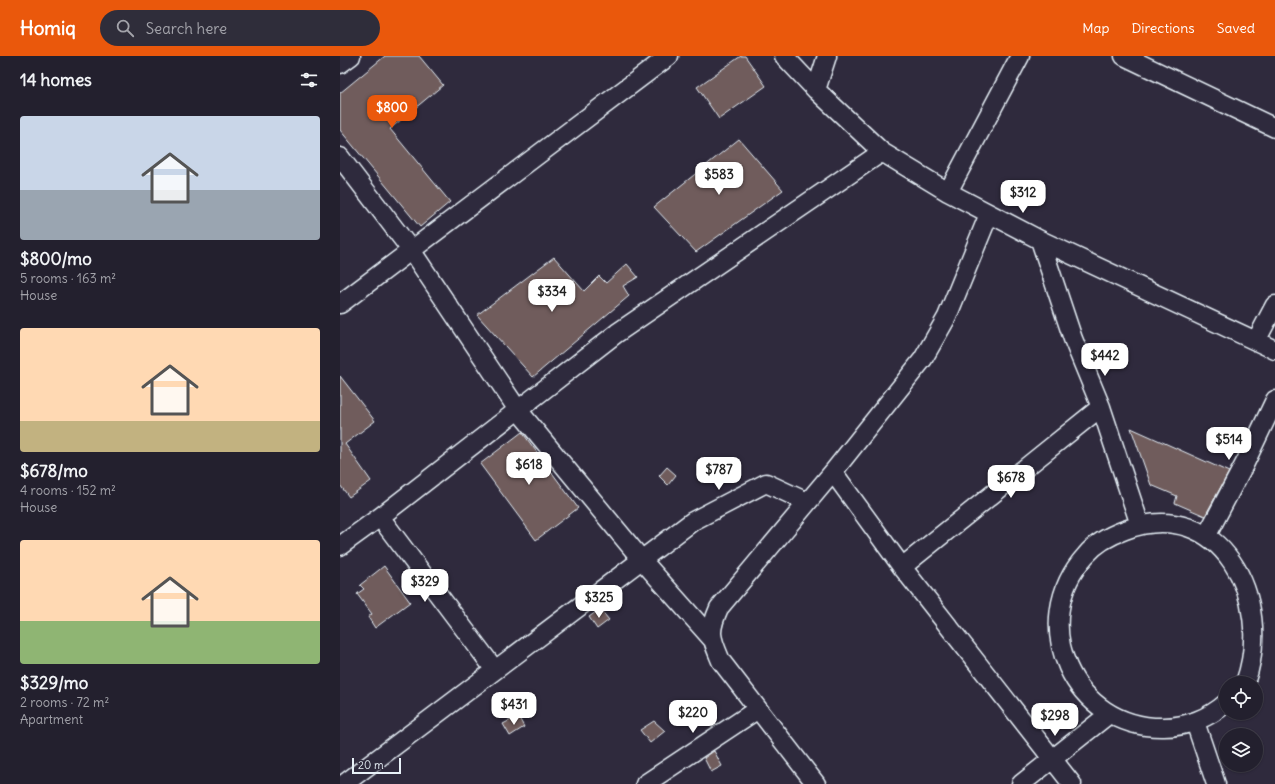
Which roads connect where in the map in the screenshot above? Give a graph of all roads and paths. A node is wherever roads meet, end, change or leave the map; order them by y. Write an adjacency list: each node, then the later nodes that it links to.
1 (351, 56): 7 (street)
2 (669, 56): 15 (street)
3 (784, 56): 8 (street)
4 (827, 56): 8 (street)
5 (1020, 56): 12 (street)
6 (1124, 56): 9 (street)
7 (340, 64)
8 (816, 90): 10 (street)
9 (1275, 128)
10 (882, 152): 12 (street); 22 (street)
11 (340, 157): 15 (street)
12 (948, 192): 13 (street)
13 (989, 214): 14 (street); 23 (street)
14 (1040, 240): 18 (street); 21 (street)
15 (411, 250): 16 (street); 22 (street)
16 (340, 304)
17 (1275, 305): 18 (street)
18 (1256, 341): 19 (street)
19 (1275, 350)
20 (1275, 400): 27 (street)
21 (1101, 407): 26 (street); 30 (street)
22 (518, 410): 25 (street); 29 (street)
23 (833, 472): 24 (street); 30 (street)
24 (807, 502): 29 (street); 31 (street)
25 (380, 517): 28 (street); 32 (street)
26 (1140, 524): 27 (street); 36 (street)
27 (1208, 533): 33 (street)
28 (340, 546)
29 (641, 559): 31 (street); 32 (street)
30 (902, 567): 38 (street)
31 (712, 640): 34 (street)
32 (495, 670): 39 (street)
33 (1249, 676)
34 (758, 709): 40 (street); 41 (street)
35 (1219, 709): 37 (street)
36 (1109, 714): 37 (street); 38 (street)
37 (1195, 722): 44 (street)
38 (1053, 758): 42 (street); 43 (street)
39 (344, 784)
40 (645, 784)
41 (816, 784)
42 (1021, 784)
43 (1072, 784)
44 (1216, 784)

